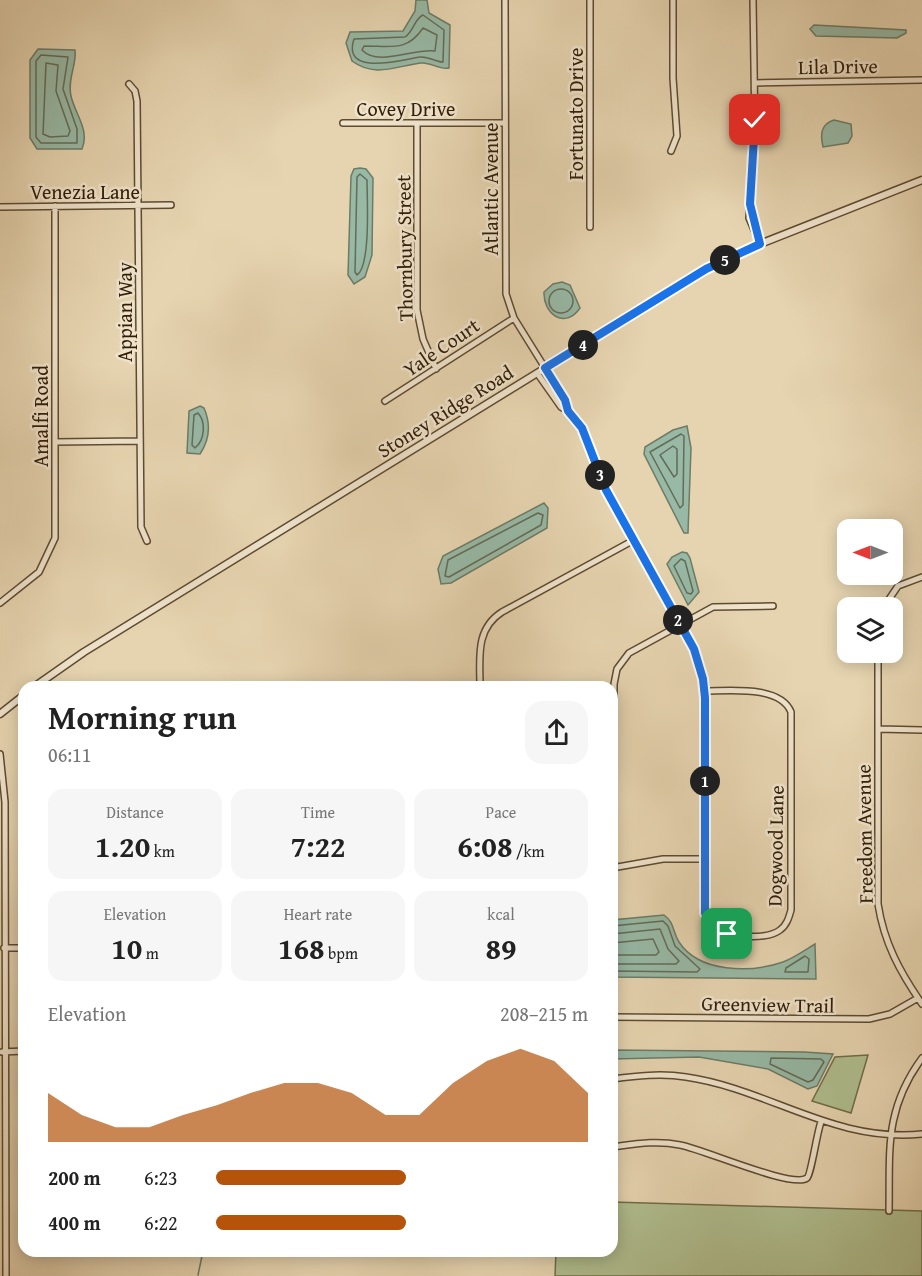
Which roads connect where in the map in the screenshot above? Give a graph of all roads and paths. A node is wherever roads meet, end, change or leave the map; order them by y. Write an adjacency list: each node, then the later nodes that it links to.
1 (505, 0): 10 (street, Atlantic Avenue)
2 (590, 0): 17 (street, Fortunato Drive)
3 (673, 0): 11 (street)
4 (753, 0): 6 (street)
5 (922, 80): 6 (street, Lila Drive)
6 (755, 83): 18 (street)
7 (129, 84): 15 (street, Appian Way)
8 (343, 123): 9 (street, Covey Drive)
9 (417, 123): 10 (street, Covey Drive); 21 (street, Thornbury Street)
10 (505, 123): 19 (street, Atlantic Avenue)
11 (671, 151)
12 (922, 180): 18 (street, Stoney Ridge Road)
13 (171, 205): 15 (street, Venezia Lane)
14 (55, 206): 15 (street, Venezia Lane); 16 (street, Venezia Lane); 26 (street, Amalfi Road)
15 (138, 206): 25 (street, Appian Way)
16 (0, 207)
17 (590, 227)
18 (760, 244): 20 (street, Stoney Ridge Road)
19 (514, 318): 20 (street, Atlantic Avenue); 21 (street, Yale Court)
20 (545, 368): 22 (street, Stoney Ridge Road); 24 (street, Atlantic Avenue)
21 (436, 369): 23 (street, Yale Court)
22 (537, 373): 24 (street); 35 (street, Stoney Ridge Road)
23 (385, 401)
24 (568, 411): 27 (street)
25 (140, 441): 26 (street); 28 (street, Appian Way)
26 (56, 442): 31 (street, Amalfi Road)
27 (634, 540): 33 (street); 36 (street)
28 (147, 541)
29 (922, 577): 30 (street)
30 (890, 597)
31 (0, 603)
32 (773, 606): 33 (street)
33 (681, 625): 37 (street); 38 (street)
34 (878, 663): 41 (street, Freedom Avenue)
35 (43, 681)
36 (480, 681)
37 (615, 681)
38 (705, 691): 44 (street); 44 (street, Dogwood Lane)
39 (18, 700): 40 (street)
40 (0, 714)
41 (878, 729): 42 (street); 49 (street, Freedom Avenue)
42 (922, 730)
43 (0, 754): 46 (street)
44 (704, 859): 45 (street)
45 (618, 867)
46 (2, 894): 47 (street)
47 (4, 948): 48 (street); 52 (street)
48 (18, 948)
49 (918, 998): 50 (street, Freedom Avenue); 51 (street, Greenview Trail)
50 (922, 1004)
51 (618, 1017)
52 (2, 1052): 53 (street); 61 (street)
53 (18, 1052)
54 (922, 1058): 58 (street)
55 (618, 1078): 56 (street)
56 (821, 1122): 58 (street); 59 (street)
57 (922, 1134): 58 (street)
58 (890, 1135): 60 (street)
59 (618, 1146)
60 (889, 1211)
61 (6, 1276)

